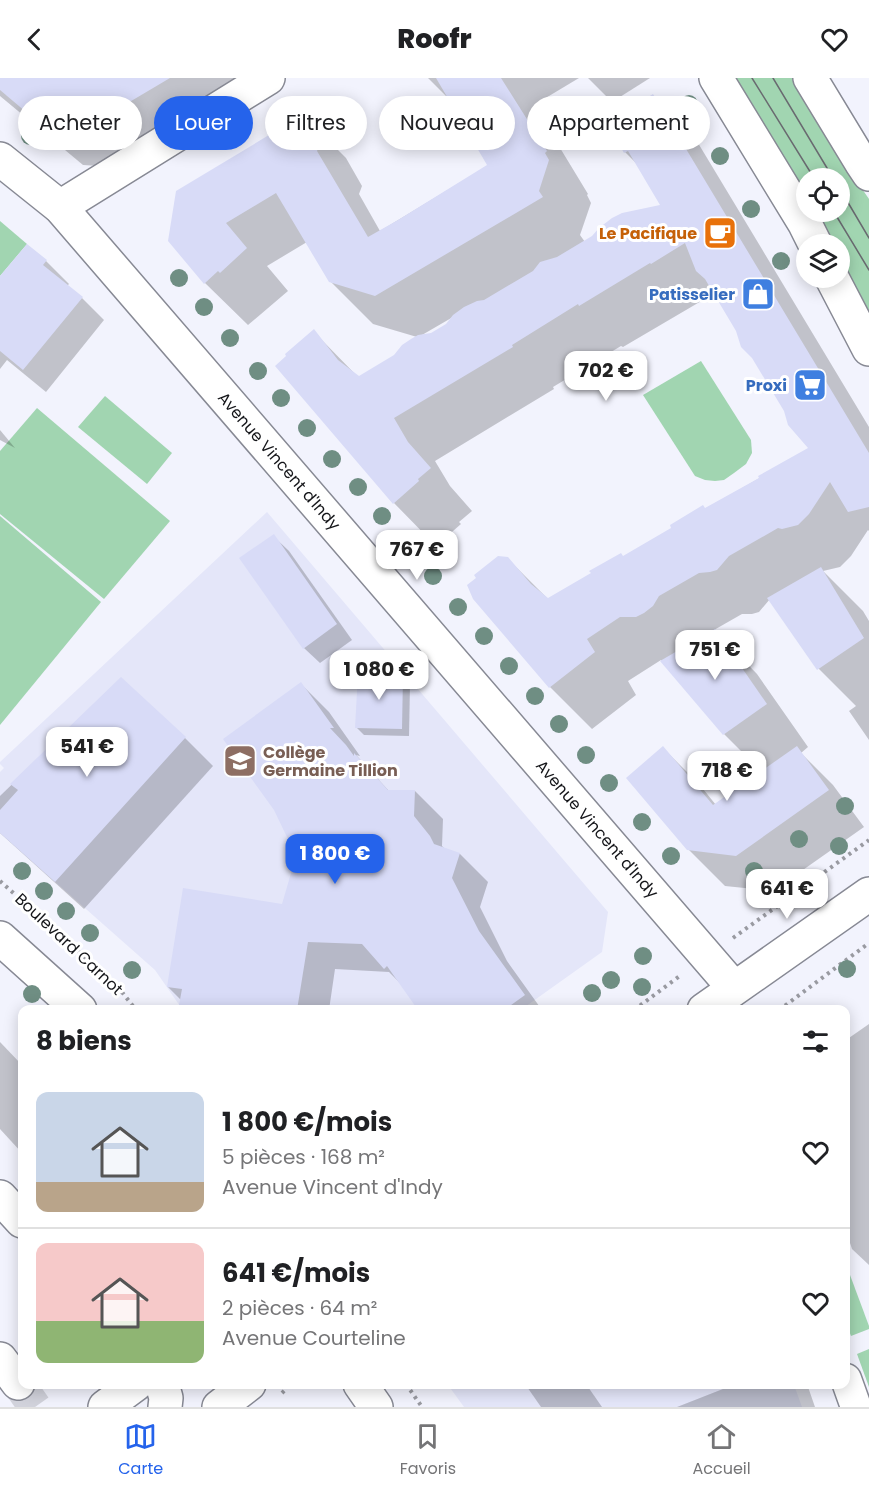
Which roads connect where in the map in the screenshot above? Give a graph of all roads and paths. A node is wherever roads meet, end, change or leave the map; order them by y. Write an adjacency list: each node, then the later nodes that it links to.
1 (268, 78): 6 (main road)
2 (716, 78): 7 (main road)
3 (810, 78): 5 (main road)
4 (0, 159): 6 (main road, Avenue Vincent d'Indy)
5 (869, 174)
6 (60, 207): 15 (main road, Avenue Vincent d'Indy)
7 (810, 234)
8 (837, 288): 9 (main road)
9 (869, 349)
10 (869, 840): 15 (path)
11 (0, 881): 18 (path, Boulevard Carnot)
12 (869, 894): 16 (main road)
13 (0, 938): 17 (main road)
14 (869, 943): 21 (path)
15 (707, 956): 16 (main road, Avenue Vincent d'Indy); 19 (path)
16 (734, 999): 20 (main road)
17 (74, 1005)
18 (132, 1005)
19 (641, 1005)
20 (718, 1005)
21 (785, 1005)
22 (0, 1197): 23 (main road)
23 (18, 1217)
24 (129, 1389): 32 (main road)
25 (163, 1389): 33 (main road)
26 (242, 1389): 34 (main road)
27 (286, 1389): 31 (path)
28 (363, 1389): 35 (main road)
29 (409, 1389): 36 (path)
30 (850, 1389): 37 (street)
31 (283, 1392)
32 (105, 1407)
33 (165, 1407)
34 (219, 1407)
35 (376, 1407)
36 (422, 1407)
37 (856, 1407)

